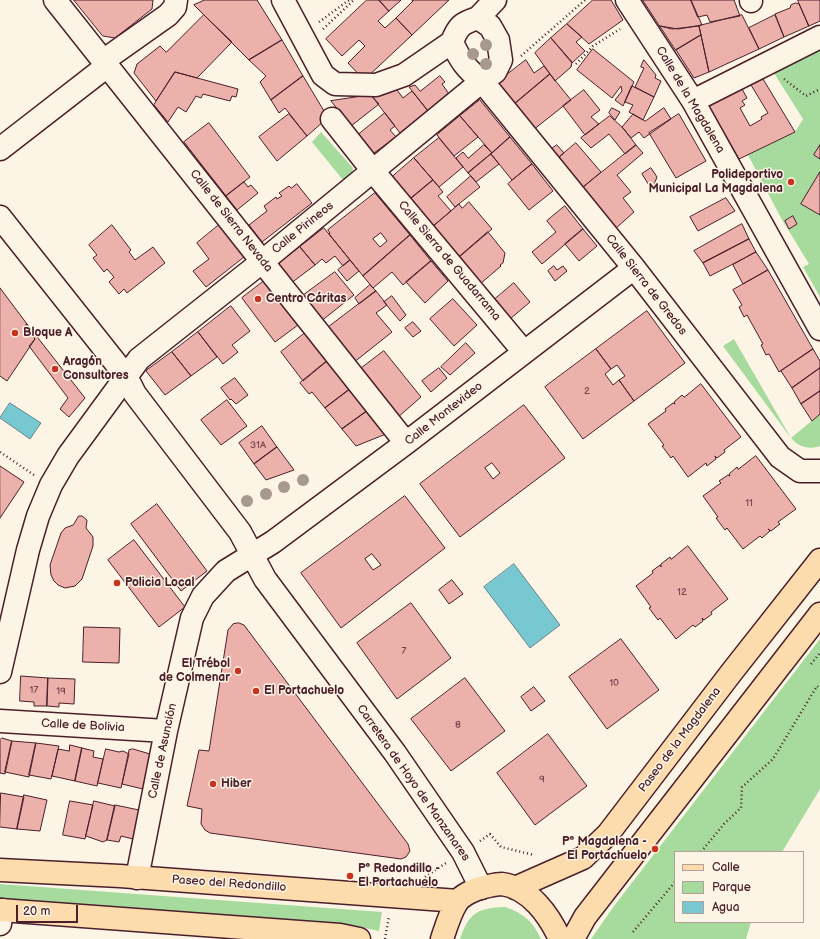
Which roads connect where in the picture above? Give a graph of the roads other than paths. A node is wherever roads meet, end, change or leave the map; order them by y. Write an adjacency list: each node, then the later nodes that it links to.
1 (55, 0): 9 (street, Calle de Sierra Nevada)
2 (176, 0): 9 (street)
3 (282, 0): 8 (street)
4 (495, 0): 6 (street)
5 (627, 0): 11 (street, Calle de la Magdalena)
6 (478, 18): 8 (street); 10 (street)
7 (820, 37): 11 (street)
8 (452, 42): 10 (street)
9 (105, 63): 13 (street); 16 (street, Calle de Sierra Nevada)
10 (482, 81): 14 (street, Calle Pirineos); 17 (street, Calle Sierra de Gredos)
11 (693, 101): 18 (street, Calle de la Magdalena)
12 (332, 119): 14 (street, Calle Sierra de Guadarrama)
13 (0, 149)
14 (373, 171): 16 (street, Calle Pirineos); 19 (street, Calle Sierra de Guadarrama)
15 (0, 218): 20 (street, Carretera de Hoyo de Manzanares)
16 (263, 261): 20 (street, Calle Pirineos); 21 (street, Calle de Sierra Nevada)
17 (634, 268): 19 (street, Calle Montevideo); 22 (street, Calle Sierra de Gredos)
18 (820, 329)
19 (524, 352): 21 (street, Calle Montevideo)
20 (126, 376): 23 (street, Carretera de Hoyo de Manzanares); 26 (street, Calle Pirineos)
21 (406, 443): 23 (street, Calle Montevideo)
22 (820, 472)
23 (252, 555): 28 (street, Calle de Asunción); 31 (street, Carretera de Hoyo de Manzanares)
24 (820, 560): 32 (main road, Paseo de la Magdalena)
25 (820, 614): 38 (main road)
26 (0, 672)
27 (0, 721): 28 (street, Calle de Bolivia)
28 (166, 731): 30 (street, Calle de Asunción)
29 (0, 870): 30 (main road, Paseo del Redondillo)
30 (137, 878): 33 (main road, Paseo del Redondillo)
31 (480, 888): 32 (main road); 33 (main road)
32 (515, 888): 37 (main road)
33 (458, 901): 36 (main road)
34 (1, 915): 35 (main road)
35 (359, 939)
36 (442, 939)
37 (560, 939)
38 (573, 939)

